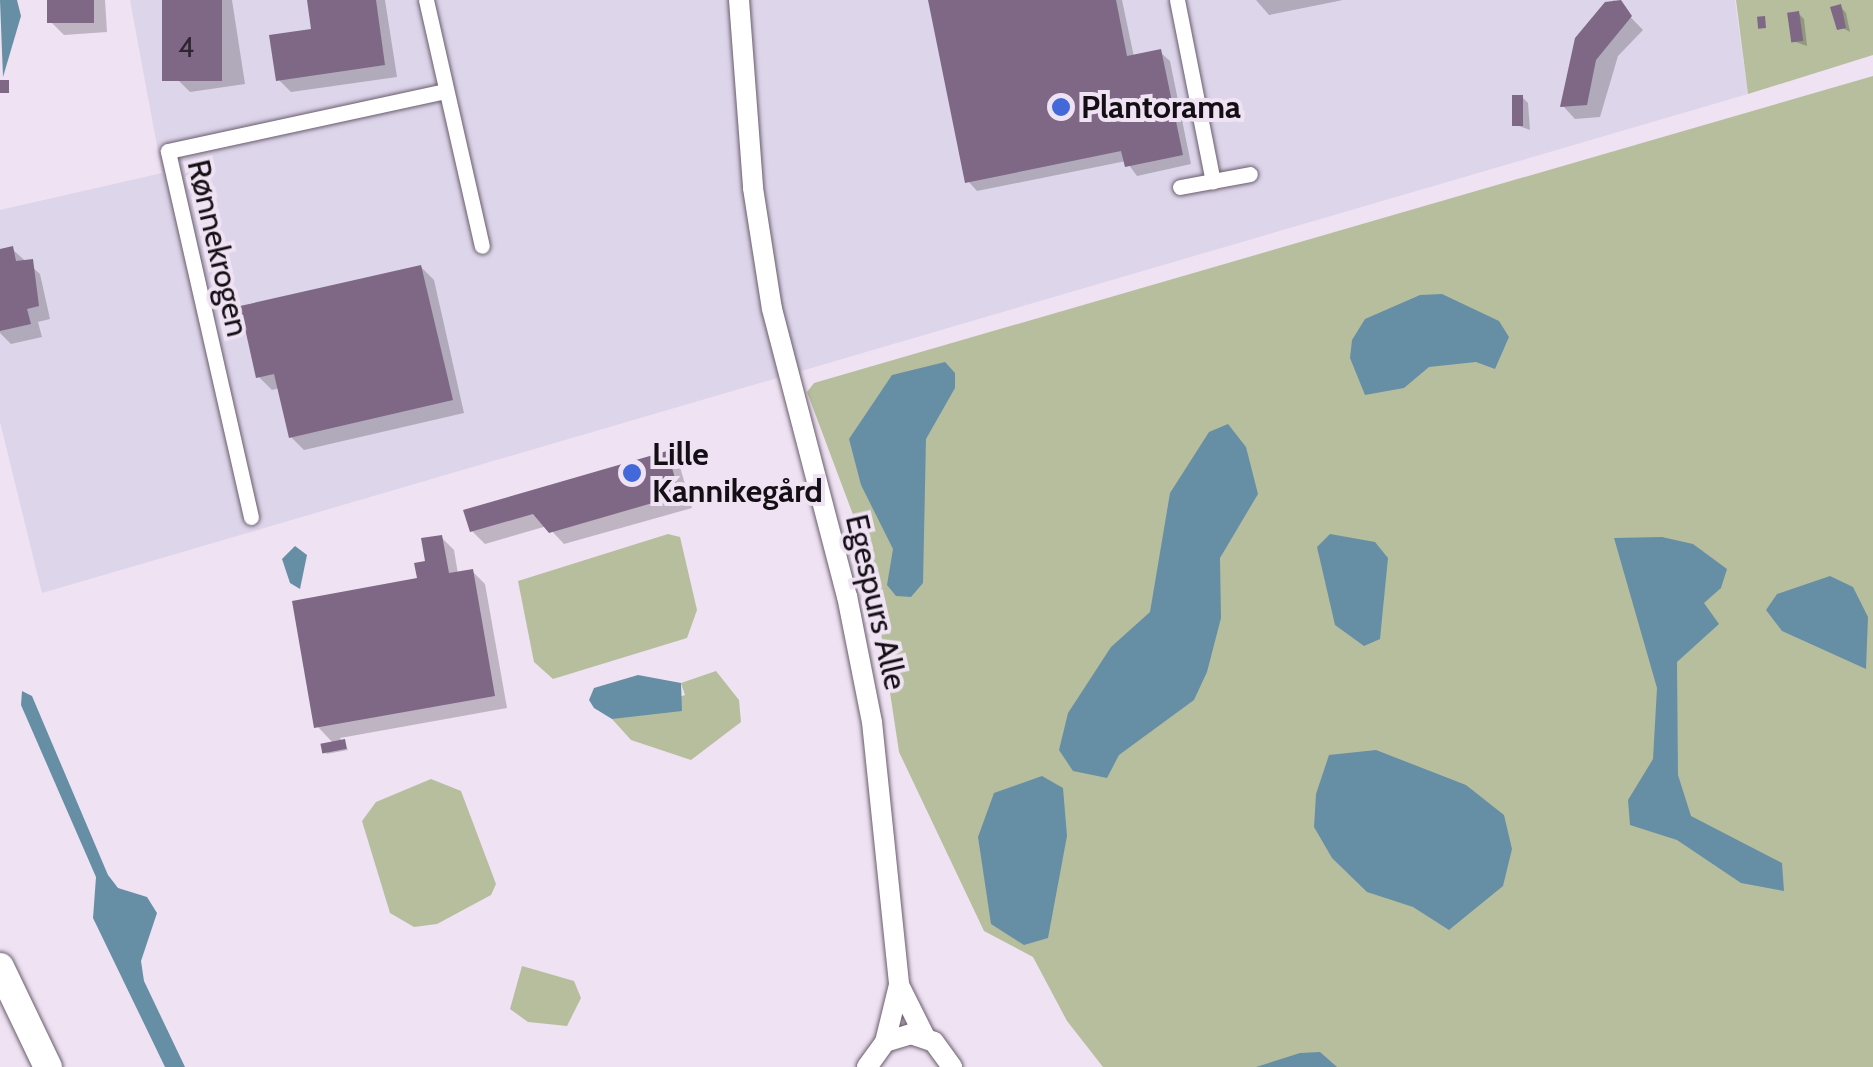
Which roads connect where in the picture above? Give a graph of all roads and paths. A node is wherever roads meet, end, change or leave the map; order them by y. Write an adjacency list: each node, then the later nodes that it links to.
1 (426, 0): 4 (street)
2 (738, 0): 11 (street, Egespurs Alle)
3 (1177, 0): 6 (street)
4 (446, 92): 8 (street); 9 (street, Rønnekrogen)
5 (1250, 174): 6 (street)
6 (1213, 181): 7 (street)
7 (1180, 187)
8 (482, 246)
9 (251, 517)
10 (0, 968): 14 (highway)
11 (900, 985): 12 (street, Egespurs Alle); 13 (street, Egespurs Alle)
12 (925, 1037): 13 (street); 16 (street, Egespurs Alle)
13 (886, 1042): 15 (street)
14 (48, 1067)
15 (867, 1067)
16 (952, 1067)

